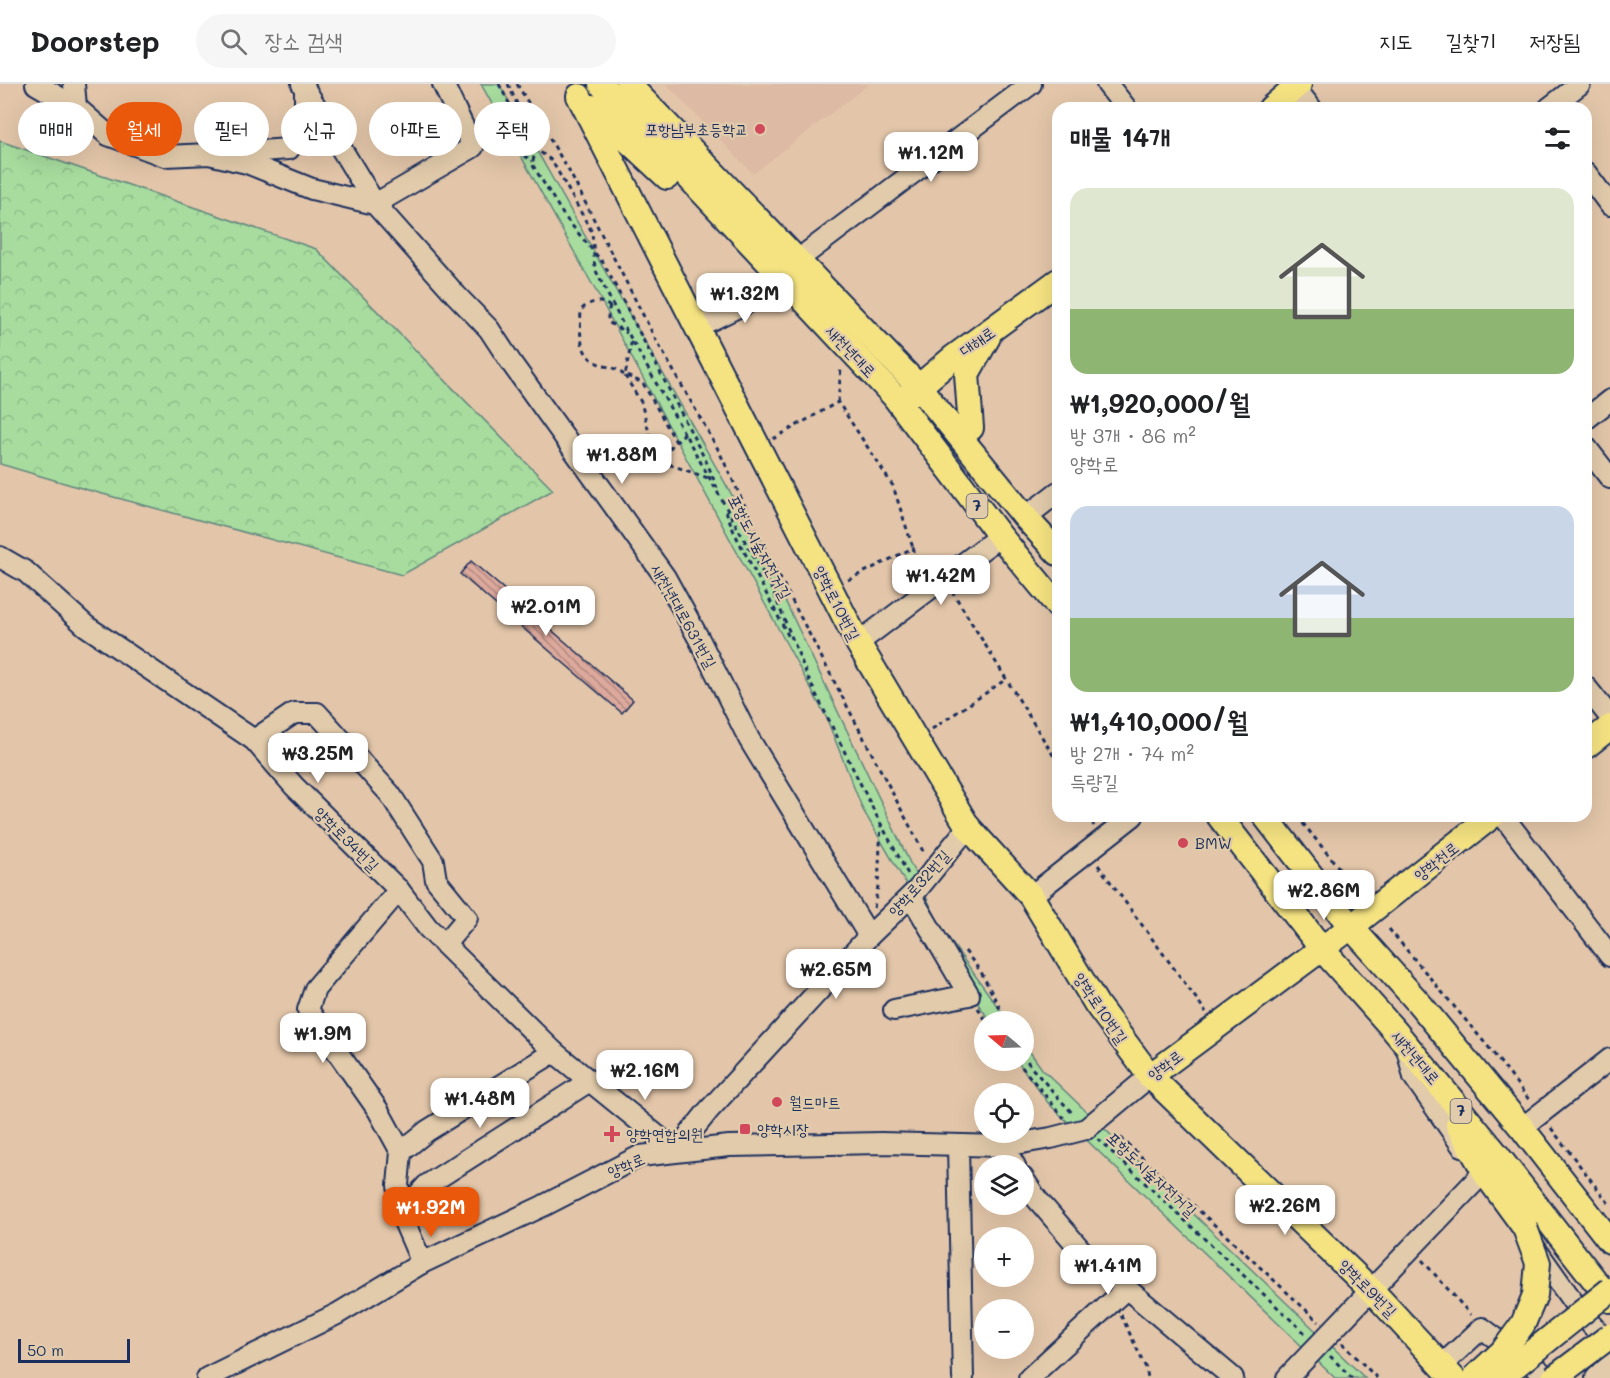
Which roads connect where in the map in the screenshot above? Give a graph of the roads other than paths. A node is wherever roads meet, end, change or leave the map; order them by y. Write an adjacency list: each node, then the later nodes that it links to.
1 (36, 84): 13 (street)
2 (74, 84): 14 (street)
3 (443, 84): 23 (street)
4 (601, 84): 20 (main road, 새천년대로)
5 (628, 84): 20 (main road, 새천년대로)
6 (645, 84): 25 (main road)
7 (1031, 84): 25 (street)
8 (1107, 84): 15 (street)
9 (1580, 84): 18 (street)
10 (1295, 85): 16 (main road); 17 (street)
11 (303, 86): 21 (street); 23 (street, 새천년대로631번길)
12 (574, 90): 27 (main road); 28 (main road, 양학로10번길)
13 (67, 102)
14 (76, 102)
15 (1121, 102)
16 (1277, 102)
17 (1307, 102)
18 (1557, 102)
19 (94, 123): 21 (street)
20 (677, 151): 30 (main road, 새천년대로); 31 (main road, 새천년대로 / 7)
21 (234, 160): 23 (street)
22 (1592, 181): 24 (street)
23 (375, 204): 60 (street, 새천년대로631번길)
24 (1610, 205)
25 (808, 252): 30 (main road)
26 (1052, 286): 29 (main road, 대해로)
27 (777, 288): 28 (street); 31 (main road)
28 (697, 327): 44 (main road, 양학로10번길)
29 (992, 331): 30 (main road, 대해로); 34 (main road)
30 (923, 383): 31 (main road, 대해로); 34 (main road); 41 (main road, 새천년대로 / 7)
31 (896, 400): 40 (main road, 새천년대로 / 7)
32 (1610, 400): 33 (street)
33 (1592, 414)
34 (971, 428): 38 (main road)
35 (1592, 455): 36 (street)
36 (1610, 478)
37 (1052, 497): 38 (street)
38 (1036, 509): 39 (main road)
39 (1052, 530)
40 (1000, 536): 43 (main road, 새천년대로 / 7); 44 (street)
41 (1052, 545)
42 (0, 557): 48 (street, 양학로34번길)
43 (1052, 599)
44 (858, 643): 55 (main road, 양학로10번길)
45 (1592, 694): 46 (street)
46 (1610, 717)
47 (1610, 727): 49 (main road)
48 (254, 740): 56 (street, 양학로34번길); 61 (street)
49 (1592, 741)
50 (1126, 822): 58 (street)
51 (1224, 822): 62 (main road, 새천년대로 / 7)
52 (1270, 822): 59 (main road, 7)
53 (1484, 822): 59 (main road, 양학천로)
54 (1508, 822): 63 (street)
55 (968, 827): 57 (street, 양학로32번길); 58 (main road, 양학로10번길)
56 (399, 890): 61 (street, 양학로34번길); 74 (street)
57 (914, 893): 60 (street, 양학로32번길); 64 (street)
58 (1030, 896): 68 (main road, 양학로10번길)
59 (1350, 927): 62 (main road, 양학로); 70 (main road, 7)
60 (869, 936): 73 (street, 양학로32번길)
61 (445, 944): 66 (street, 양학로34번길)
62 (1322, 949): 65 (main road, 새천년대로 / 7); 68 (main road, 양학로)
63 (1610, 956)
64 (894, 1010)
65 (1406, 1045): 76 (street); 81 (main road, 새천년대로 / 7); 94 (main road, bridge)
66 (554, 1052): 69 (street, 양학로34번길); 74 (street)
67 (1610, 1059): 70 (street)
68 (1149, 1076): 72 (street, 양학로); 82 (main road, 양학로9번길)
69 (588, 1082): 73 (street, 양학로34번길); 78 (street)
70 (1531, 1121): 79 (main road, 7)
71 (958, 1146): 72 (street, 양학로); 73 (street, 양학로); 90 (street)
72 (1003, 1146): 75 (street)
73 (676, 1151): 80 (street, 양학로)
74 (401, 1152): 78 (street)
75 (1008, 1155)
76 (1482, 1174): 82 (street); 86 (street)
77 (1034, 1196): 83 (street)
78 (402, 1212): 80 (street)
79 (1610, 1241)
80 (422, 1263): 89 (street, 양학로)
81 (1605, 1279): 84 (main road, 새천년대로 / 7); 95 (main road, bridge)
82 (1372, 1290): 88 (main road, 양학로9번길); 93 (street)
83 (1120, 1294): 91 (street); 92 (street)
84 (1610, 1299)
85 (1610, 1336): 97 (main road, bridge)
86 (1610, 1347)
87 (1610, 1365): 98 (street)
88 (1447, 1372): 96 (street)
89 (207, 1378)
90 (963, 1378)
91 (1029, 1378)
92 (1233, 1378)
93 (1287, 1378)
94 (1474, 1378)
95 (1500, 1378)
96 (1549, 1378)
97 (1554, 1378)
98 (1596, 1378)

